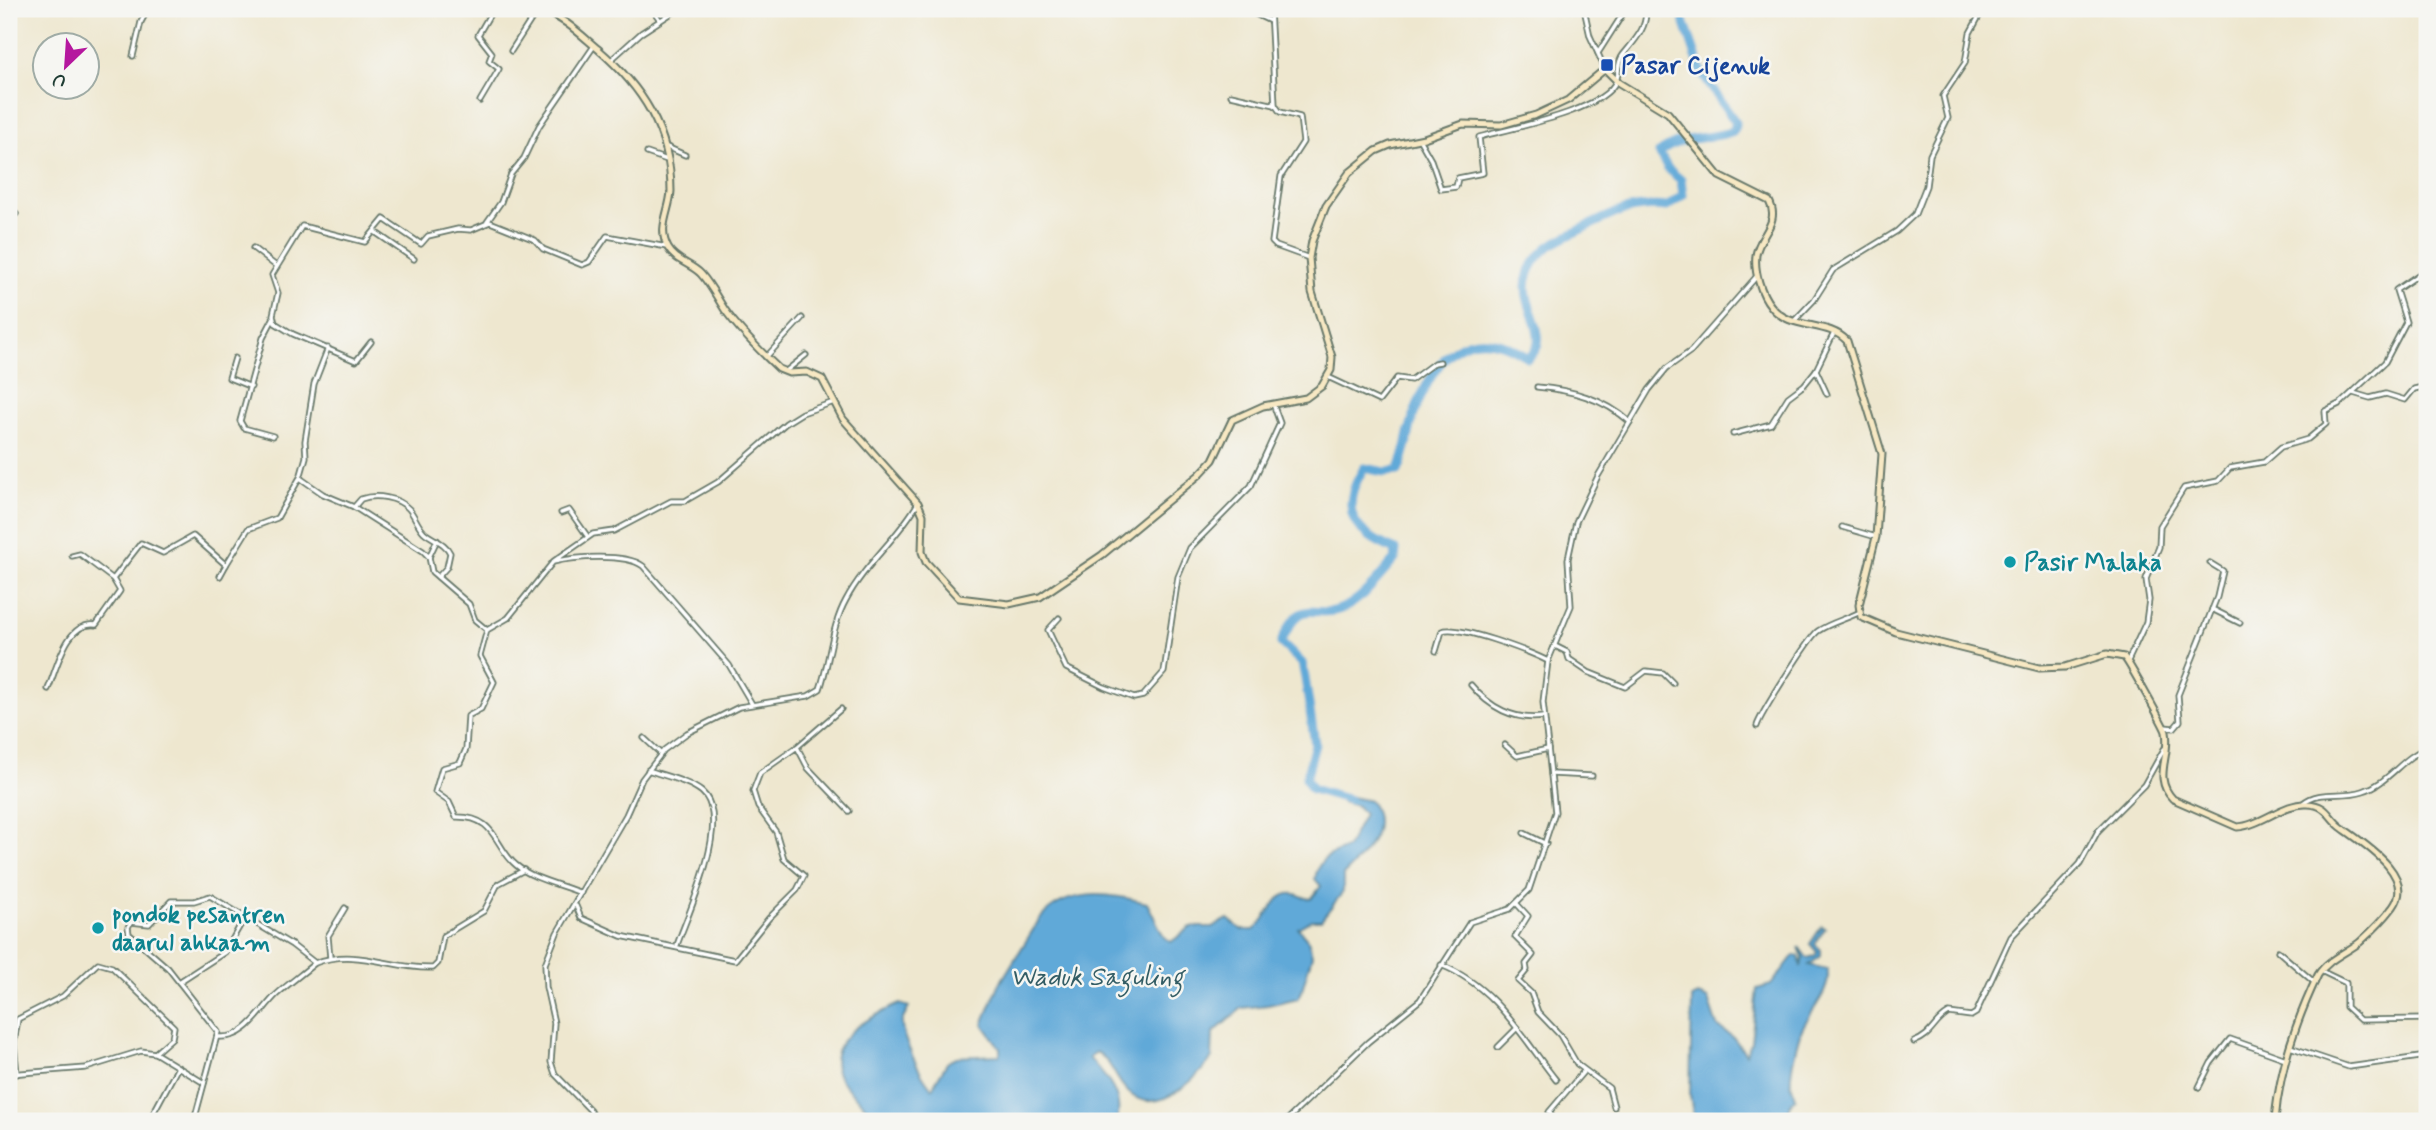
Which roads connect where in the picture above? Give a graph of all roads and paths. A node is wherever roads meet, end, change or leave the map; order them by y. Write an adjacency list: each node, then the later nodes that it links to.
1 (148, 9): 17 (street)
2 (493, 9): 22 (street)
3 (540, 9): 14 (main road); 15 (street)
4 (652, 9): 12 (street)
5 (1245, 9): 13 (street)
6 (1270, 9): 13 (street)
7 (1584, 9): 16 (street)
8 (1626, 9): 16 (street)
9 (1645, 9): 20 (street)
10 (1983, 9): 42 (street)
11 (675, 10): 12 (street)
12 (660, 20): 18 (street)
13 (1270, 21): 23 (street)
14 (594, 46): 18 (main road); 31 (street)
15 (511, 51)
16 (1598, 53): 19 (street)
17 (133, 55)
18 (611, 60): 25 (main road)
19 (1605, 69): 20 (main road); 24 (main road)
20 (1616, 81): 24 (street); 39 (main road)
21 (1231, 95): 23 (street)
22 (480, 101)
23 (1275, 105): 35 (street)
24 (1418, 139): 35 (main road)
25 (665, 147): 27 (street); 28 (main road)
26 (647, 153): 28 (street)
27 (685, 155)
28 (667, 160): 33 (main road)
29 (9, 208): 30 (street)
30 (16, 214)
31 (487, 223): 32 (street); 33 (street)
32 (375, 232): 36 (street); 37 (street)
33 (667, 247): 47 (main road)
34 (253, 248): 37 (street)
35 (1309, 258): 52 (main road)
36 (414, 259)
37 (276, 266): 41 (street)
38 (2427, 269): 56 (street)
39 (1759, 274): 42 (main road); 60 (street)
40 (802, 318): 47 (street)
41 (274, 319): 45 (street); 54 (street)
42 (1794, 322): 43 (main road)
43 (1834, 333): 50 (street); 69 (main road)
44 (371, 342): 45 (street)
45 (328, 348): 63 (street)
46 (806, 355): 51 (street)
47 (767, 356): 51 (main road)
48 (235, 358): 54 (street)
49 (1440, 362): 52 (street)
50 (1816, 370): 57 (street); 61 (street)
51 (785, 372): 58 (main road)
52 (1328, 377): 59 (main road)
53 (2427, 386): 56 (street)
54 (251, 387): 62 (street)
55 (1537, 387): 60 (street)
56 (2353, 393): 87 (street)
57 (1827, 394)
58 (836, 402): 64 (main road); 68 (street)
59 (1273, 404): 64 (main road); 81 (street)
60 (1630, 422): 84 (street)
61 (1733, 434)
62 (273, 436)
63 (300, 478): 65 (street); 75 (street)
64 (918, 503): 91 (street)
65 (354, 508): 70 (street); 72 (street)
66 (561, 513): 68 (street)
67 (1842, 527): 69 (street)
68 (588, 537): 73 (street)
69 (1876, 537): 80 (main road)
70 (437, 540): 72 (street); 77 (street)
71 (72, 556): 78 (street)
72 (429, 557): 77 (street)
73 (553, 562): 83 (street); 91 (street)
74 (2210, 563): 79 (street)
75 (226, 565): 76 (street); 78 (street)
76 (220, 576)
77 (438, 577): 83 (street)
78 (113, 579): 90 (street)
79 (2212, 610): 82 (street); 95 (street)
80 (1858, 613): 87 (main road); 94 (street)
81 (1059, 618)
82 (2240, 623)
83 (487, 630): 110 (street)
84 (1555, 646): 86 (street); 88 (street)
85 (1436, 652): 86 (street)
86 (1548, 661): 93 (street)
87 (2128, 661): 95 (main road)
88 (1673, 683)
89 (1471, 685): 93 (street)
90 (48, 689)
91 (752, 704): 102 (street)
92 (841, 709): 99 (street)
93 (1543, 717): 101 (street)
94 (1758, 726)
95 (2164, 727): 97 (main road)
96 (644, 738): 102 (street)
97 (2168, 745): 106 (main road); 127 (street)
98 (1505, 746): 101 (street)
99 (797, 747): 107 (street); 116 (street)
100 (2427, 748): 106 (street)
101 (1548, 750): 104 (street)
102 (660, 753): 103 (street)
103 (648, 769): 111 (street); 116 (street)
104 (1551, 774): 105 (street); 109 (street)
105 (1592, 776)
106 (2302, 804): 121 (main road)
107 (849, 811)
108 (1524, 833): 109 (street)
109 (1546, 844): 113 (street)
110 (524, 870): 111 (street); 118 (street)
111 (581, 893): 112 (street)
112 (576, 904): 116 (street); 143 (street)
113 (1517, 904): 120 (street); 134 (street)
114 (345, 908): 118 (street)
115 (245, 917): 119 (street); 122 (street); 122 (street)
116 (676, 946)
117 (2277, 951): 123 (street)
118 (330, 958): 119 (street)
119 (315, 963): 126 (street)
120 (1440, 964): 125 (street); 144 (street)
121 (2321, 971): 123 (main road); 124 (street)
122 (179, 982): 126 (street)
123 (2315, 983): 129 (main road)
124 (2427, 1019)
125 (1517, 1028): 128 (street); 137 (street)
126 (219, 1037): 138 (street)
127 (1914, 1042)
128 (1498, 1047)
129 (2290, 1047): 131 (street); 132 (main road)
130 (155, 1053): 133 (street); 136 (street); 136 (street)
131 (2427, 1056)
132 (2286, 1059): 139 (street); 146 (main road)
133 (177, 1069): 138 (street); 141 (street)
134 (1584, 1071): 140 (street); 145 (street)
135 (9, 1074): 136 (street)
136 (17, 1074)
137 (1556, 1080)
138 (204, 1083): 142 (street)
139 (2199, 1087)
140 (1614, 1107)
141 (149, 1121)
142 (194, 1121)
143 (594, 1121)
144 (1286, 1121)
145 (1555, 1121)
146 (2275, 1121)

